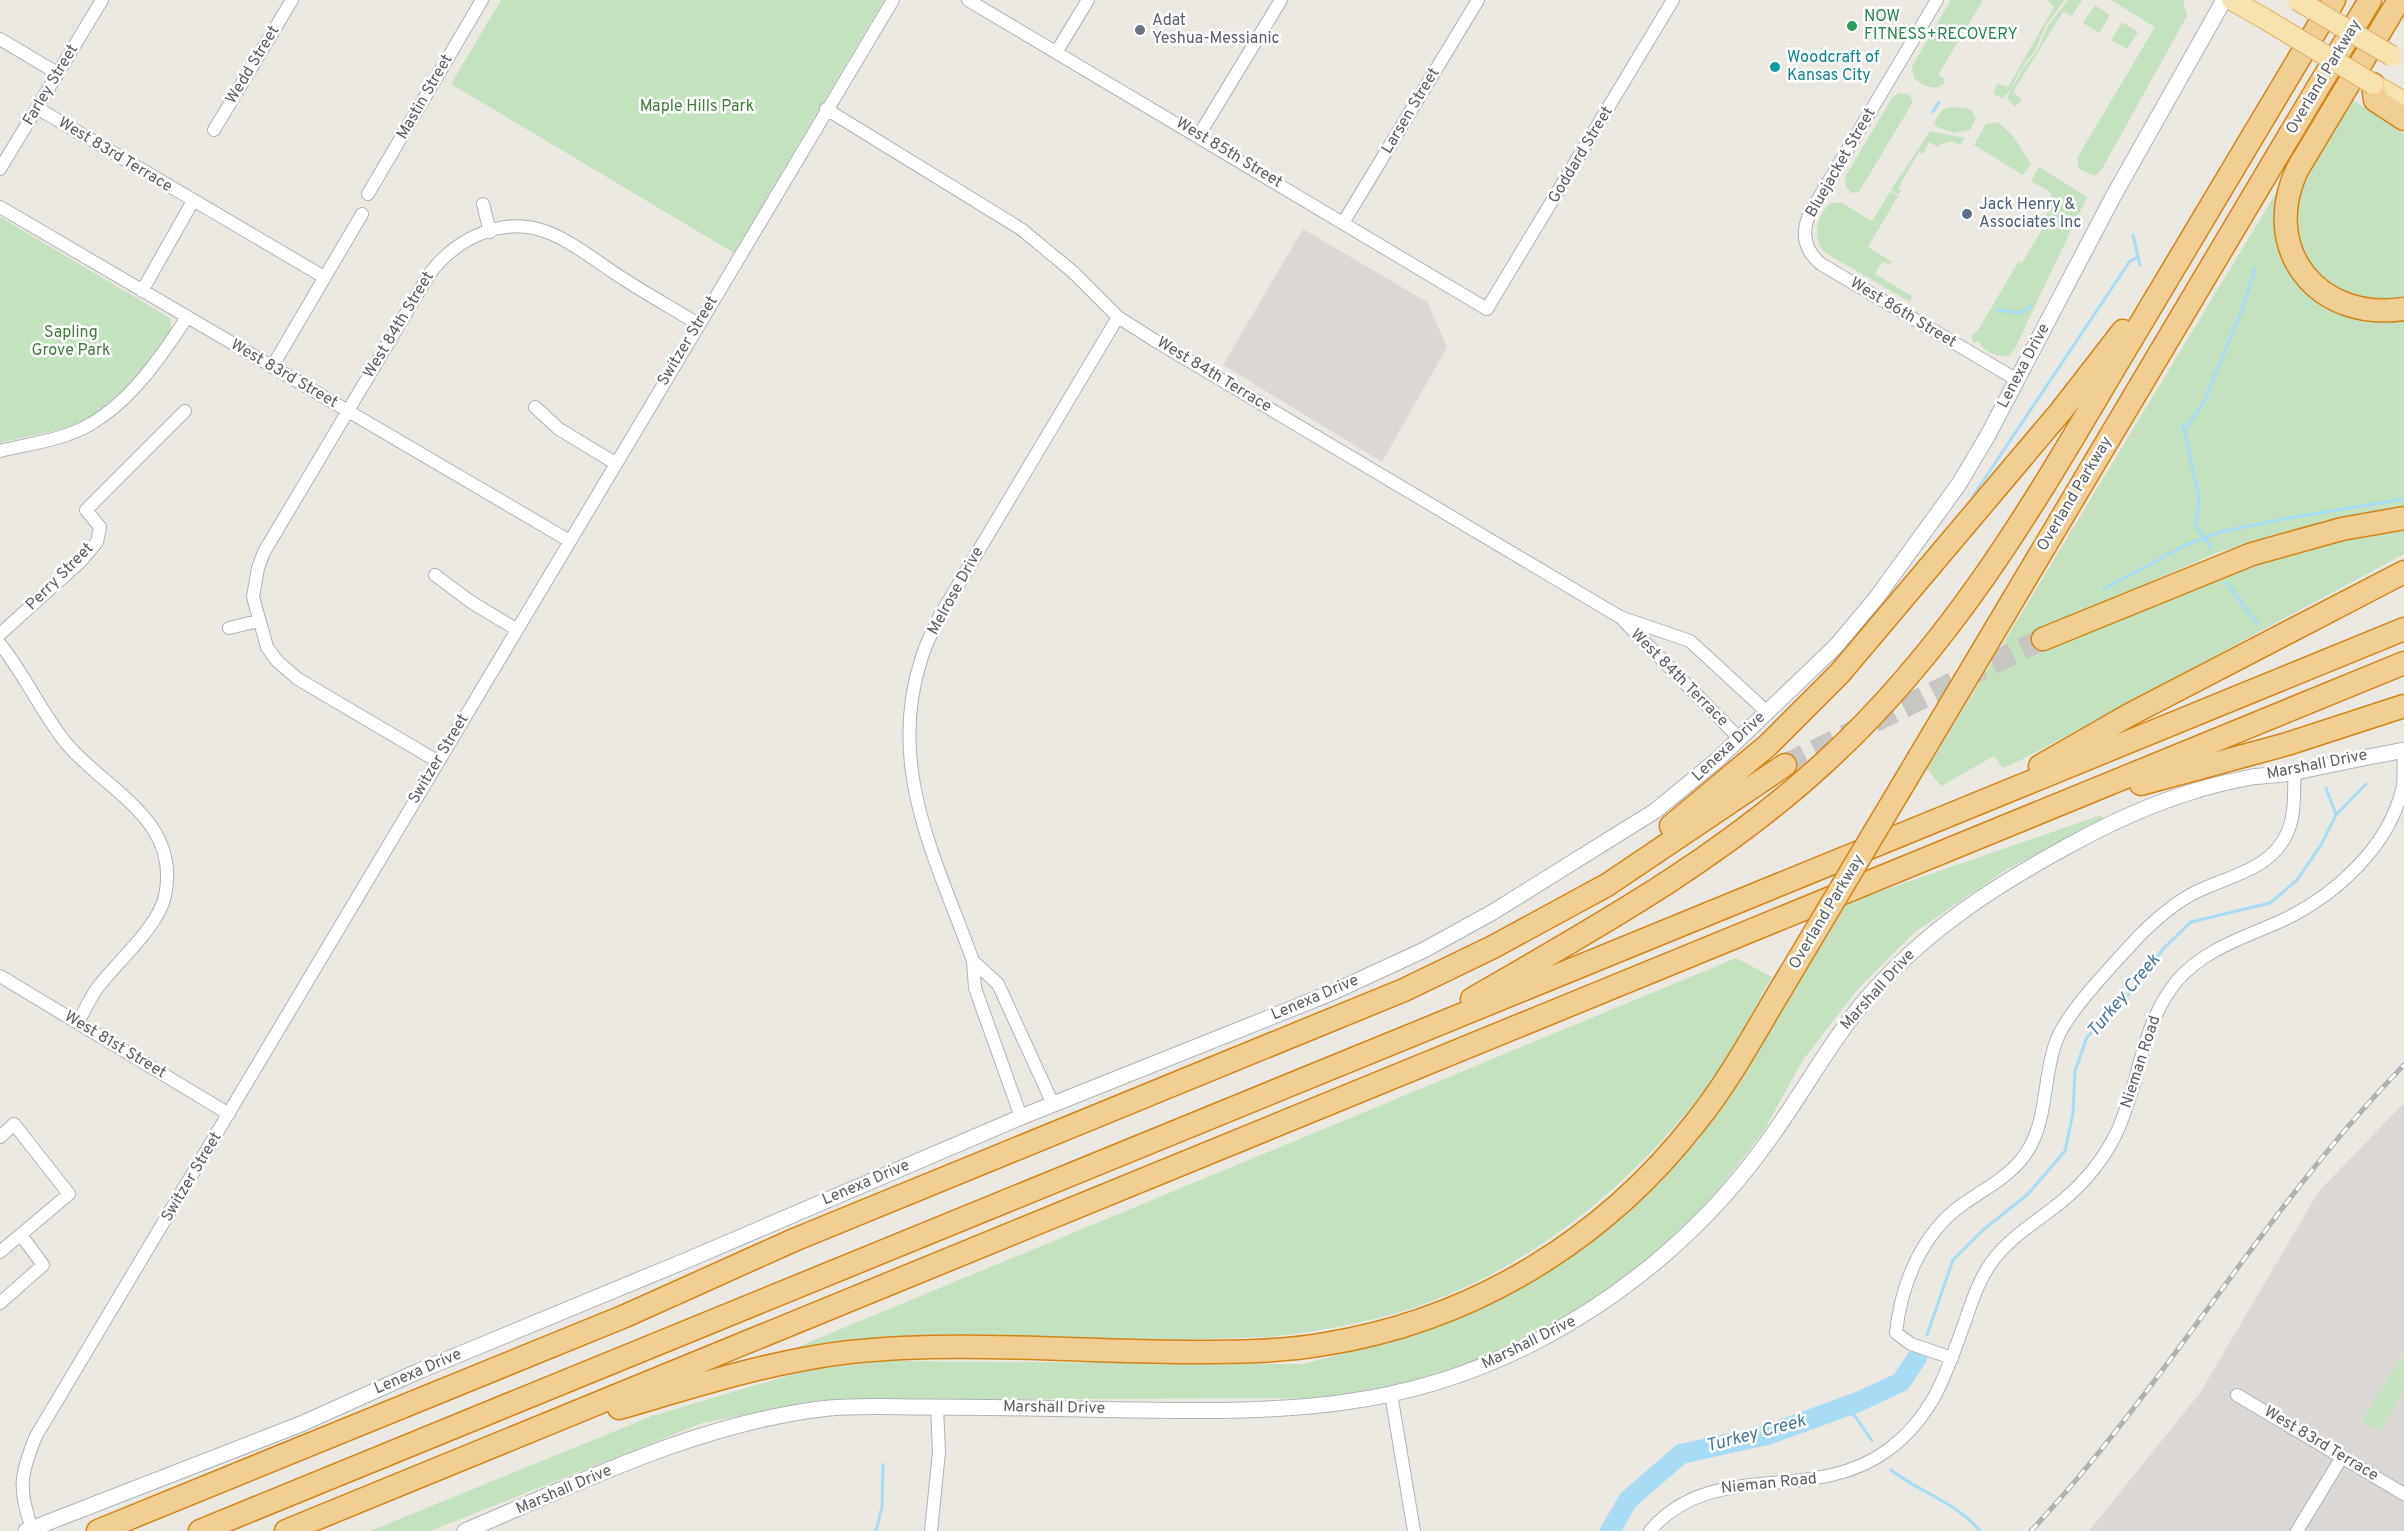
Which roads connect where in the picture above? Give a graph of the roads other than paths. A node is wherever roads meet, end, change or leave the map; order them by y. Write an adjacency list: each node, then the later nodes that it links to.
1 (102, 0): 20 (street, Farley Street)
2 (292, 0): 26 (street, Wedd Street)
3 (482, 0): 29 (street, Mastin Street)
4 (893, 0): 24 (street, Switzer Street)
5 (968, 0): 18 (street, West 85th Street)
6 (1088, 0): 18 (street)
7 (1281, 0): 27 (street)
8 (1478, 0): 34 (street, Larsen Street)
9 (1673, 0): 40 (street, Goddard Street)
10 (1937, 0): 36 (street, Bluejacket Street)
11 (2224, 0): 46 (street, Lenexa Drive)
12 (2232, 0): 21 (main road, bridge)
13 (2297, 0): 19 (main road, bridge)
14 (2334, 0): 37 (highway, Overland Parkway)
15 (2370, 0): 90 (highway, Overland Parkway, bridge)
16 (2399, 0): 41 (highway)
17 (0, 39): 20 (street)
18 (1057, 51): 27 (street, West 85th Street)
19 (2398, 59)
20 (57, 73): 23 (street, Farley Street)
21 (2373, 84): 22 (main road); 25 (highway)
22 (2404, 102)
23 (37, 108): 28 (street, Farley Street); 30 (street, West 83rd Terrace)
24 (825, 110): 43 (street, West 84th Terrace); 44 (street, Switzer Street)
25 (2404, 118)
26 (214, 130)
27 (1199, 135): 34 (street, West 85th Street)
28 (0, 169)
29 (368, 194)
30 (193, 201): 38 (street, West 83rd Terrace); 39 (street)
31 (483, 204): 35 (street)
32 (0, 207): 39 (street, West 83rd Street)
33 (362, 214): 38 (street)
34 (1343, 223): 40 (street, West 85th Street)
35 (490, 232): 44 (street, West 84th Street); 49 (street, West 84th Street)
36 (1804, 234): 46 (street, West 86th Street)
37 (2184, 251): 74 (highway); 78 (highway)
38 (324, 277): 45 (street)
39 (142, 291): 42 (street, West 83rd Street)
40 (1488, 309)
41 (2404, 309)
42 (187, 317): 45 (street, West 83rd Street); 50 (street)
43 (1118, 317): 56 (street, West 84th Terrace); 75 (street, Melrose Drive)
44 (698, 324): 51 (street, Switzer Street)
45 (272, 367): 49 (street, West 83rd Street)
46 (2017, 380): 66 (street, Lenexa Drive)
47 (535, 407): 51 (street)
48 (185, 411): 61 (street, Perry Street)
49 (348, 411): 53 (street, West 83rd Street); 57 (street)
50 (0, 451)
51 (615, 463): 53 (street, Switzer Street)
52 (2404, 518): 62 (highway)
53 (568, 540): 59 (street, Switzer Street)
54 (2404, 572): 72 (highway)
55 (435, 575): 59 (street)
56 (1620, 617): 66 (street, West 84th Terrace); 67 (street, West 84th Terrace)
57 (258, 621): 58 (street); 69 (street)
58 (229, 628)
59 (516, 629): 69 (street, Switzer Street)
60 (2404, 629): 72 (highway)
61 (0, 634)
62 (2043, 639)
63 (0, 644): 77 (street)
64 (2404, 663): 73 (highway)
65 (2404, 706): 73 (highway)
66 (1767, 712): 67 (street, Lenexa Drive)
67 (1739, 738): 79 (street, Lenexa Drive)
68 (2404, 750): 71 (street, Marshall Drive); 86 (street, Nieman Road)
69 (437, 761): 80 (street, Switzer Street)
70 (1785, 765): 74 (highway)
71 (2295, 772): 86 (street); 87 (street, Marshall Drive)
72 (1965, 810): 78 (highway)
73 (2038, 813): 90 (highway)
74 (1493, 947): 94 (highway)
75 (973, 962): 79 (street, Melrose Drive); 81 (street, Melrose Drive)
76 (0, 976): 77 (street, West 81st Street)
77 (78, 1023): 80 (street, West 81st Street)
78 (1399, 1041): 95 (highway)
79 (1053, 1104): 81 (street, Lenexa Drive)
80 (229, 1114): 93 (street, Switzer Street)
81 (1021, 1117): 93 (street, Lenexa Drive)
82 (0, 1137): 83 (street)
83 (21, 1235): 84 (street); 85 (street)
84 (0, 1252)
85 (0, 1303)
86 (1952, 1358): 100 (street, Nieman Road)
87 (1391, 1394): 89 (street, Marshall Drive); 99 (street)
88 (2238, 1395): 91 (street, West 83rd Terrace)
89 (937, 1407): 97 (street, Marshall Drive); 98 (street)
90 (508, 1440): 96 (highway)
91 (2342, 1457): 92 (street, West 83rd Terrace); 101 (street)
92 (2404, 1494)
93 (29, 1530)
94 (98, 1531)
95 (200, 1531)
96 (286, 1531)
97 (465, 1531)
98 (931, 1531)
99 (1414, 1531)
100 (1650, 1531)
101 (2297, 1531)

